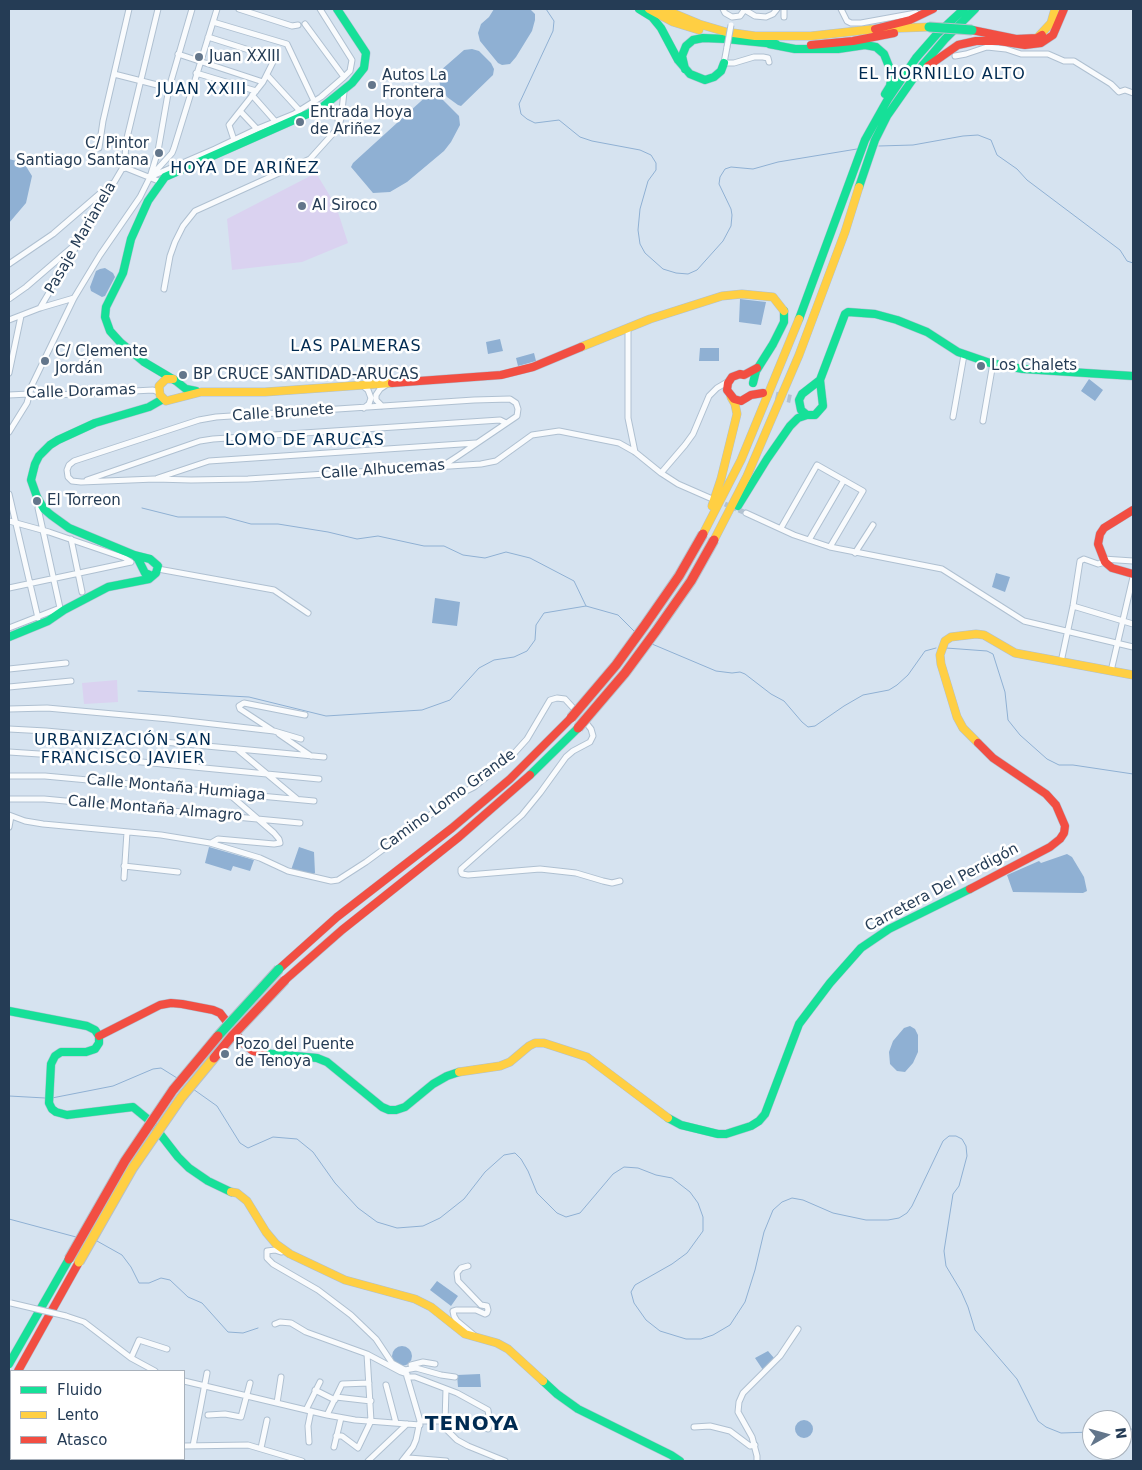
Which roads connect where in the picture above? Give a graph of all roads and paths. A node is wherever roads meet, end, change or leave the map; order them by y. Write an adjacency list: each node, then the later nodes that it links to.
1 (129, 9): 39 (street)
2 (158, 9): 43 (street)
3 (192, 9): 32 (street)
4 (217, 9): 23 (street)
5 (239, 9): 25 (street)
6 (320, 9): 41 (street)
7 (337, 9): 46 (main road)
8 (639, 9): 37 (main road)
9 (649, 9): 30 (main road)
10 (663, 9): 27 (main road)
11 (723, 9): 21 (street)
12 (777, 9): 20 (street)
13 (784, 9): 22 (street)
14 (841, 9): 15 (street)
15 (932, 9): 27 (main road)
16 (964, 9): 49 (main road)
17 (975, 9): 42 (main road)
18 (1055, 9): 29 (main road)
19 (1064, 9): 29 (main road); 42 (main road)
20 (745, 10): 21 (street)
21 (732, 17): 30 (street, bridge)
22 (784, 17)
23 (213, 22): 28 (street); 50 (street)
24 (305, 24): 41 (street)
25 (298, 25)
26 (912, 28): 27 (main road); 29 (main road, bridge); 31 (main road)
27 (875, 29)
28 (208, 37): 34 (street); 40 (street)
29 (1036, 38)
30 (726, 43): 31 (main road); 36 (street); 37 (main road)
31 (769, 44): 49 (main road)
32 (178, 54): 34 (street); 45 (street)
33 (955, 56): 48 (street)
34 (200, 61): 38 (street); 44 (street)
35 (769, 62): 36 (street)
36 (726, 66): 37 (main road)
37 (684, 69)
38 (196, 73): 47 (street); 59 (street)
39 (114, 74): 43 (street); 57 (street)
40 (267, 75): 44 (street); 52 (street)
41 (344, 77): 50 (street)
42 (914, 78): 128 (main road)
43 (141, 81): 45 (street); 58 (street)
44 (263, 82): 47 (street)
45 (169, 88): 59 (street)
46 (346, 88): 50 (main road); 54 (street)
47 (254, 93): 51 (street); 53 (street)
48 (1133, 93)
49 (885, 99): 125 (main road)
50 (317, 105): 52 (street); 54 (street); 61 (main road)
51 (240, 110): 55 (street); 56 (street)
52 (300, 111): 53 (street)
53 (275, 121): 55 (street)
54 (338, 128): 65 (street)
55 (257, 129): 56 (street)
56 (234, 140): 59 (street)
57 (99, 148)
58 (125, 158)
59 (150, 177): 60 (street, Pasaje Marianela); 61 (street); 62 (street)
60 (114, 180): 63 (street, Pasaje Marianela); 64 (street)
61 (161, 182): 62 (main road)
62 (146, 195): 66 (street); 76 (main road)
63 (78, 242): 67 (street); 68 (street, Pasaje Marianela)
64 (9, 264)
65 (164, 288)
66 (74, 298): 68 (street); 90 (street)
67 (9, 299)
68 (40, 308): 69 (street)
69 (21, 316): 70 (street); 72 (street)
70 (9, 320)
71 (628, 329): 75 (main road); 83 (main road); 103 (street)
72 (11, 352): 77 (street)
73 (964, 355): 74 (main road); 82 (main road); 98 (street)
74 (993, 363): 79 (main road); 99 (street)
75 (758, 367): 78 (main road); 84 (main road)
76 (155, 368): 80 (main road); 87 (main road)
77 (9, 372)
78 (744, 375): 81 (main road); 84 (main road)
79 (1133, 376)
80 (175, 380): 87 (main road); 89 (main road); 94 (main road)
81 (730, 380): 88 (street); 92 (main road)
82 (820, 380): 86 (main road); 93 (main road)
83 (388, 383): 85 (main road); 95 (street)
84 (753, 384): 92 (main road)
85 (362, 385): 89 (main road); 96 (street)
86 (808, 390): 93 (main road); 97 (main road)
87 (159, 391): 90 (street, Calle Doramas); 94 (main road); 117 (main road)
88 (714, 391): 92 (street); 105 (street)
89 (201, 392): 94 (main road)
90 (29, 394): 91 (street, Calle Doramas); 101 (street)
91 (9, 395)
92 (730, 395): 125 (main road)
93 (821, 395): 97 (main road)
94 (178, 397)
95 (383, 406): 96 (street, Calle Brunete); 100 (street, Calle Brunete)
96 (363, 408): 109 (street, Calle Brunete)
97 (807, 415): 128 (main road)
98 (953, 417)
99 (983, 422)
100 (506, 423): 102 (street); 107 (street)
101 (9, 432)
102 (477, 443): 104 (street); 111 (street)
103 (635, 452): 104 (street, Calle Alhucemas); 106 (street, Calle Alhucemas)
104 (440, 466): 111 (street, Calle Alhucemas)
105 (667, 466): 106 (street); 108 (street); 110 (street)
106 (653, 467): 108 (street, Calle Alhucemas)
107 (118, 469): 113 (street); 114 (street)
108 (661, 473): 110 (street, Calle Alhucemas)
109 (68, 477): 114 (street, Calle Alhucemas)
110 (669, 478): 116 (street, Calle Alhucemas)
111 (155, 479): 113 (street, Calle Alhucemas)
112 (844, 480): 123 (street); 127 (street); 129 (street)
113 (120, 481): 114 (street, Calle Alhucemas)
114 (81, 482)
115 (9, 494): 121 (street)
116 (710, 498)
117 (40, 502): 124 (street); 131 (main road)
118 (1133, 510): 132 (main road)
119 (746, 513): 123 (street)
120 (9, 521): 121 (street)
121 (16, 522): 124 (street); 141 (street)
122 (873, 525): 130 (street)
123 (781, 528): 127 (street)
124 (43, 530): 126 (street); 139 (street)
125 (701, 534): 198 (main road, bridge)
126 (70, 539): 131 (street); 137 (street)
127 (809, 540): 129 (street)
128 (715, 541): 200 (main road, bridge)
129 (830, 547): 130 (street)
130 (855, 553): 150 (street)
131 (133, 558): 133 (main road); 135 (main road); 137 (street)
132 (1104, 560): 134 (street); 138 (main road); 144 (street)
133 (152, 561): 135 (main road); 136 (main road)
134 (1133, 561)
135 (143, 570): 136 (main road); 140 (main road)
136 (155, 572): 140 (main road); 145 (street)
137 (78, 573): 139 (street); 143 (street)
138 (1133, 575): 147 (street)
139 (54, 578): 141 (street); 146 (street)
140 (131, 582): 151 (main road)
141 (29, 583): 142 (street); 146 (street)
142 (9, 588)
143 (82, 592)
144 (1074, 606): 147 (street); 150 (street)
145 (308, 614)
146 (38, 618): 149 (street)
147 (1124, 621): 148 (street); 152 (street)
148 (1133, 624)
149 (9, 628)
150 (1068, 631): 152 (street); 154 (street)
151 (9, 637)
152 (1118, 644): 153 (street); 157 (street)
153 (1133, 647)
154 (1061, 662): 157 (main road, Carretera Del Perdigón); 188 (main road, Carretera Del Perdigón)
155 (66, 663): 156 (street)
156 (9, 669)
157 (1111, 671): 158 (main road, Carretera Del Perdigón)
158 (1133, 676)
159 (70, 681): 160 (street)
160 (9, 687)
161 (9, 709): 164 (street)
162 (305, 715): 164 (street)
163 (9, 729): 166 (street)
164 (274, 731): 165 (street); 168 (street)
165 (301, 739)
166 (237, 749): 168 (street); 170 (street)
167 (9, 752): 170 (street)
168 (312, 756): 169 (street)
169 (324, 757)
170 (268, 775): 172 (street); 175 (street)
171 (9, 776): 173 (street, Calle Montaña Humiaga)
172 (319, 779)
173 (228, 793): 175 (street, Calle Montaña Humiaga); 178 (street)
174 (9, 799): 178 (street, Calle Montaña Almagro)
175 (298, 800): 176 (street, Calle Montaña Humiaga)
176 (314, 801)
177 (10, 816): 180 (street); 181 (street, Camino Lomo Grande)
178 (257, 819): 179 (street, Calle Montaña Almagro); 182 (street)
179 (300, 823)
180 (9, 827)
181 (127, 832): 182 (street, Camino Lomo Grande); 183 (street)
182 (210, 843): 186 (street, Camino Lomo Grande)
183 (124, 866): 184 (street); 185 (street)
184 (178, 872)
185 (124, 878)
186 (620, 881)
187 (9, 1011): 188 (main road)
188 (99, 1036): 189 (main road)
189 (286, 1250): 194 (main road); 202 (street)
190 (468, 1266): 194 (street)
191 (10, 1303): 197 (street, bridge)
192 (275, 1324): 196 (street)
193 (798, 1328): 233 (street)
194 (476, 1338): 243 (main road)
195 (167, 1349): 197 (street)
196 (367, 1354): 202 (street); 208 (street)
197 (130, 1358): 201 (street)
198 (9, 1364)
199 (435, 1364): 202 (street)
200 (19, 1370)
201 (153, 1370)
202 (405, 1372): 205 (street); 213 (street); 228 (street)
203 (207, 1373): 212 (street)
204 (281, 1377): 219 (street)
205 (455, 1377)
206 (185, 1381): 212 (street)
207 (320, 1382): 214 (street)
208 (369, 1383): 217 (street); 218 (street)
209 (250, 1384): 216 (street)
210 (386, 1385): 227 (street)
211 (10, 1386): 215 (main road, bridge)
212 (204, 1386): 216 (street); 235 (street)
213 (446, 1389): 226 (street); 226 (street)
214 (315, 1390): 217 (street); 220 (street)
215 (9, 1394)
216 (246, 1396): 219 (street); 221 (street)
217 (336, 1398): 218 (street); 222 (street)
218 (370, 1401): 225 (street)
219 (277, 1403): 220 (street)
220 (308, 1410): 222 (street); 232 (street)
221 (208, 1415)
222 (327, 1415): 223 (street)
223 (341, 1418): 225 (street); 231 (street)
224 (267, 1420): 237 (street)
225 (371, 1421): 227 (street); 231 (street)
226 (445, 1422): 228 (street); 242 (street)
227 (396, 1423): 229 (street)
228 (420, 1423): 229 (street); 238 (street)
229 (407, 1424): 240 (street)
230 (694, 1427): 233 (street)
231 (336, 1436): 236 (street)
232 (309, 1442)
233 (755, 1445): 244 (street)
234 (185, 1446): 235 (street)
235 (193, 1446): 237 (street)
236 (334, 1447)
237 (261, 1448): 239 (street)
238 (403, 1460): 241 (street)
239 (302, 1461)
240 (368, 1461)
241 (446, 1461)
242 (505, 1461)
243 (680, 1461)
244 (757, 1461)

